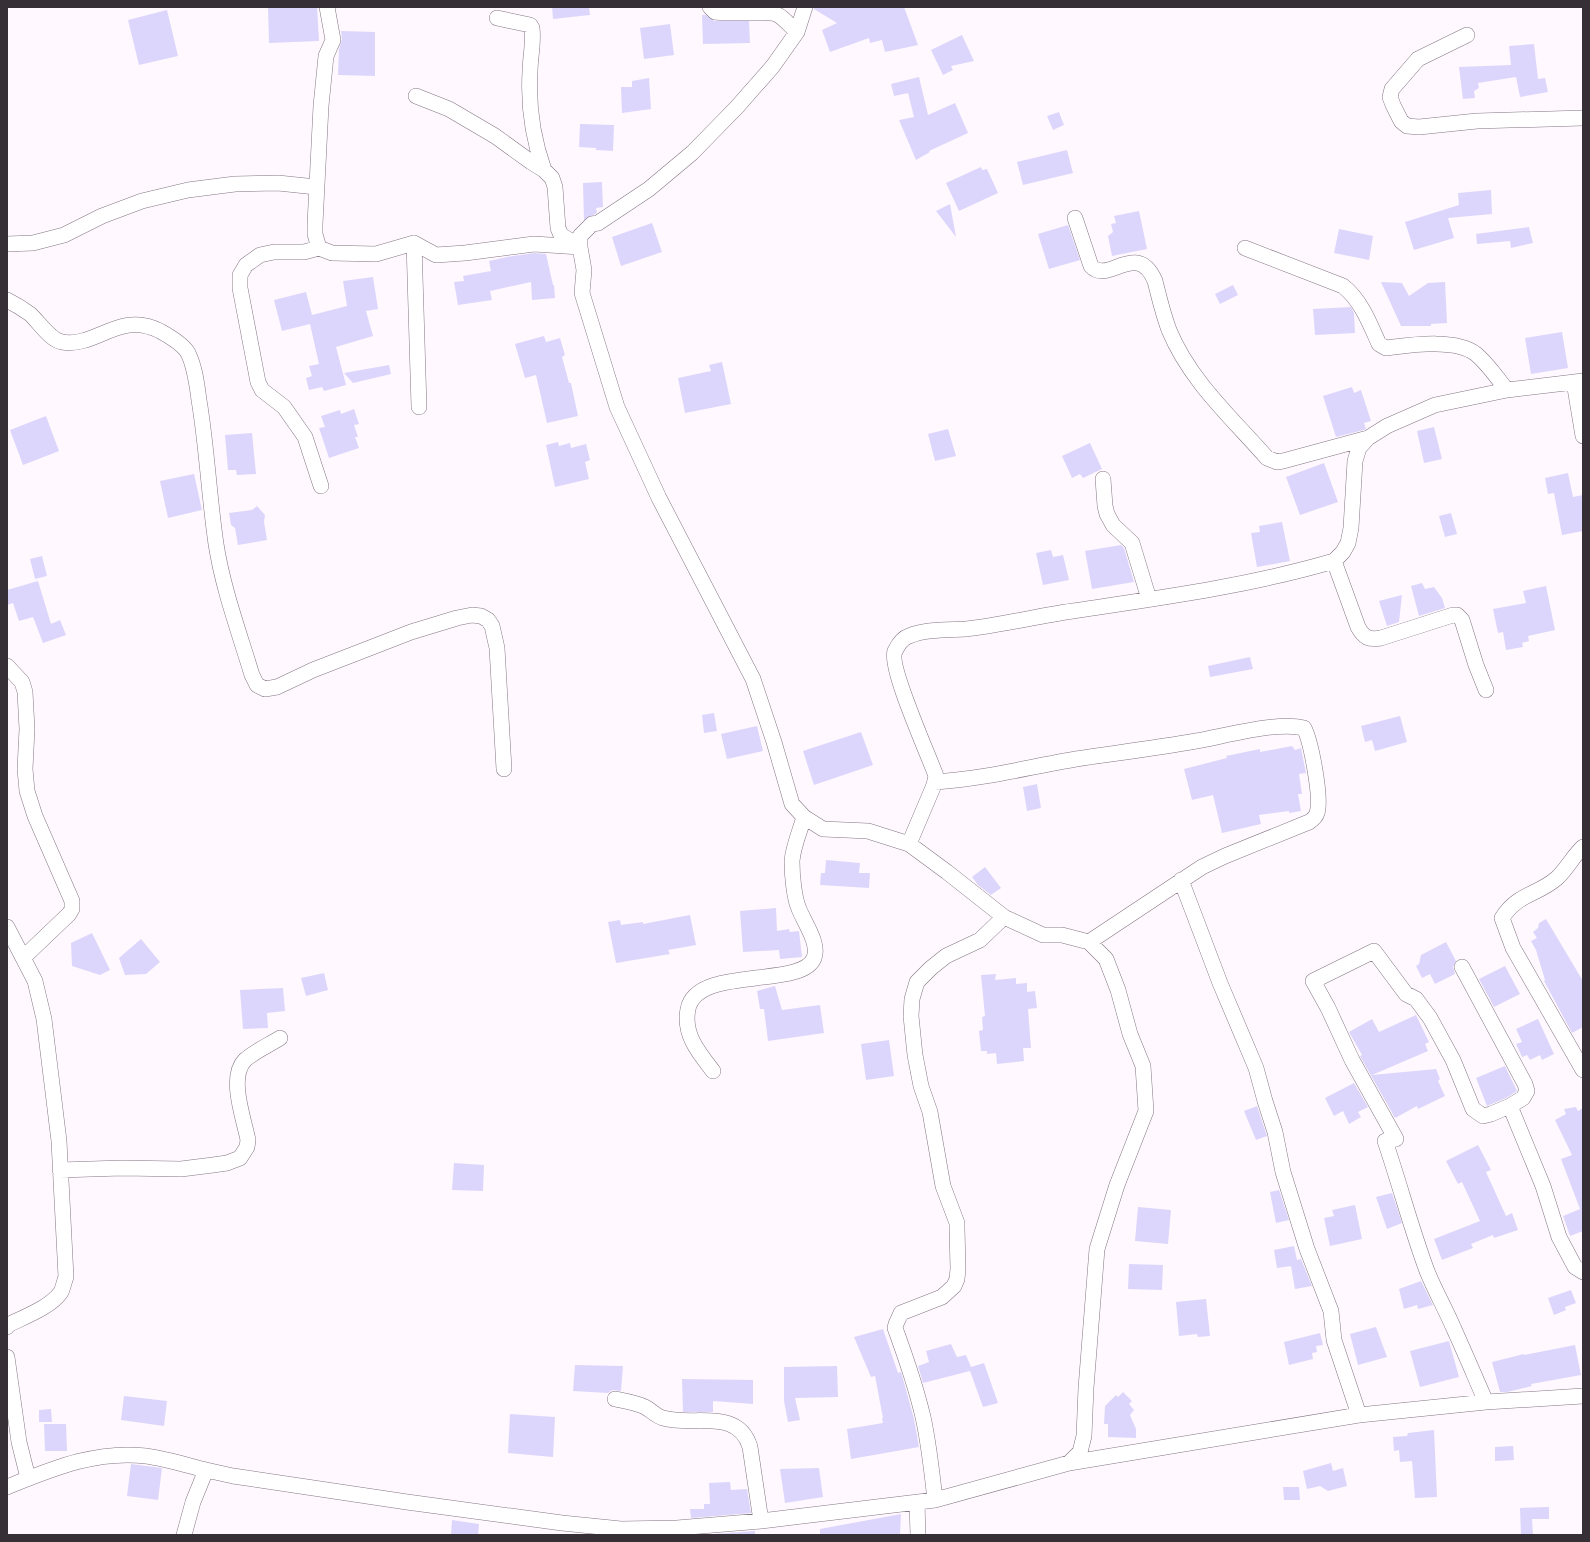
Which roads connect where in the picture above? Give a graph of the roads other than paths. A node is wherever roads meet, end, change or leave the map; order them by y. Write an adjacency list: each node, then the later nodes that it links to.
1 (327, 7): 11 (street)
2 (710, 7): 4 (street)
3 (805, 7): 6 (street)
4 (776, 11): 6 (street)
5 (497, 18): 10 (street)
6 (797, 32): 15 (street)
7 (1467, 35): 9 (street)
8 (416, 96): 10 (street)
9 (1583, 118)
10 (544, 170): 15 (street)
11 (316, 187): 14 (street); 16 (street)
12 (1075, 218): 23 (street)
13 (414, 243): 15 (street); 16 (street); 21 (street)
14 (7, 244)
15 (580, 247): 32 (street)
16 (319, 248): 25 (street)
17 (1245, 248): 20 (street)
18 (7, 300): 30 (street)
19 (1578, 382): 20 (street); 22 (street)
20 (1507, 390): 23 (street)
21 (419, 407)
22 (1583, 436)
23 (1368, 438): 26 (street)
24 (1103, 479): 27 (street)
25 (321, 486)
26 (1334, 561): 27 (street); 29 (street)
27 (1149, 599): 31 (street)
28 (7, 666): 39 (street)
29 (1486, 690)
30 (504, 769)
31 (935, 782): 33 (street); 35 (street)
32 (804, 817): 33 (street); 43 (street)
33 (909, 844): 36 (street)
34 (1583, 847): 42 (street)
35 (1181, 880): 38 (street); 52 (street)
36 (1004, 917): 38 (street); 57 (street)
37 (7, 927): 39 (street)
38 (1089, 942): 53 (street)
39 (24, 957): 45 (street)
40 (1462, 967): 44 (street)
41 (280, 1038): 45 (street)
42 (1583, 1070)
43 (713, 1071)
44 (1510, 1106): 46 (street); 51 (street)
45 (60, 1170): 47 (street)
46 (1583, 1272)
47 (7, 1327)
48 (7, 1357): 55 (street)
49 (1583, 1396): 51 (street)
50 (615, 1399): 59 (street)
51 (1486, 1402): 52 (street)
52 (1360, 1415): 53 (street)
53 (1068, 1463): 57 (street)
54 (206, 1470): 55 (street); 60 (street); 61 (street)
55 (28, 1478): 56 (street)
56 (7, 1487)
57 (935, 1500): 58 (street)
58 (917, 1503): 59 (street); 62 (street)
59 (761, 1521): 60 (street)
60 (676, 1532)
61 (184, 1535)
62 (918, 1535)

